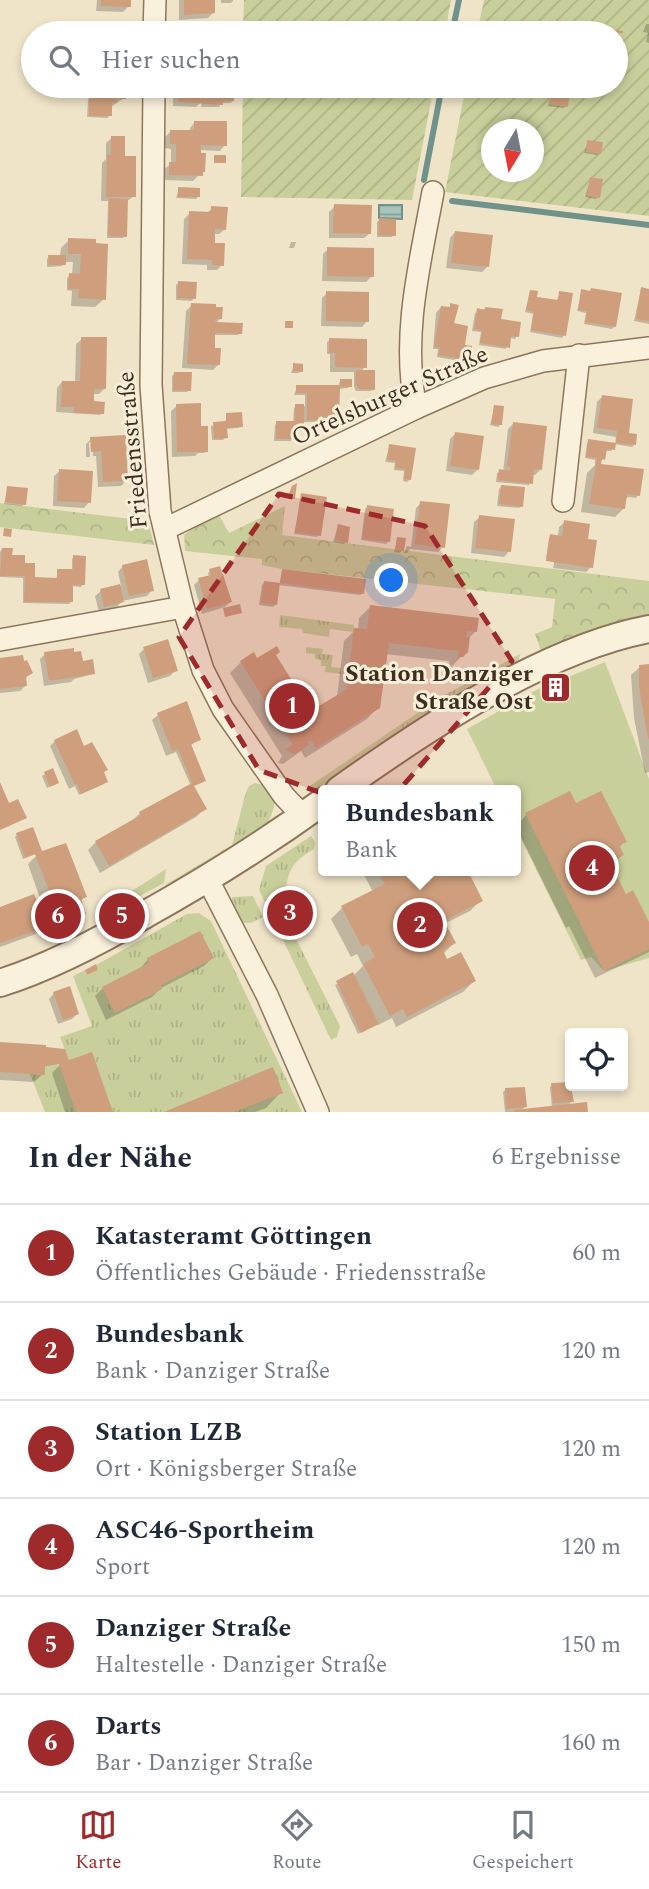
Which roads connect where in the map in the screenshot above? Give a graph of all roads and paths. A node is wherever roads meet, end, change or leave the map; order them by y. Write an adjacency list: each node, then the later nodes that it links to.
1 (155, 0): 2 (street)
2 (155, 21)
3 (154, 98): 9 (street, Friedensstraße)
4 (433, 192): 7 (street)
5 (649, 348): 6 (street, Ortelsburger Straße)
6 (579, 355): 7 (street, Ortelsburger Straße); 8 (street)
7 (416, 408): 9 (street, Ortelsburger Straße)
8 (563, 501)
9 (165, 529): 10 (street, Friedensstraße)
10 (183, 607): 12 (street); 14 (street, Friedensstraße)
11 (649, 629): 13 (street)
12 (0, 640)
13 (346, 785)
14 (313, 809): 15 (street)
15 (208, 880): 16 (street); 17 (street)
16 (0, 983)
17 (318, 1112)

